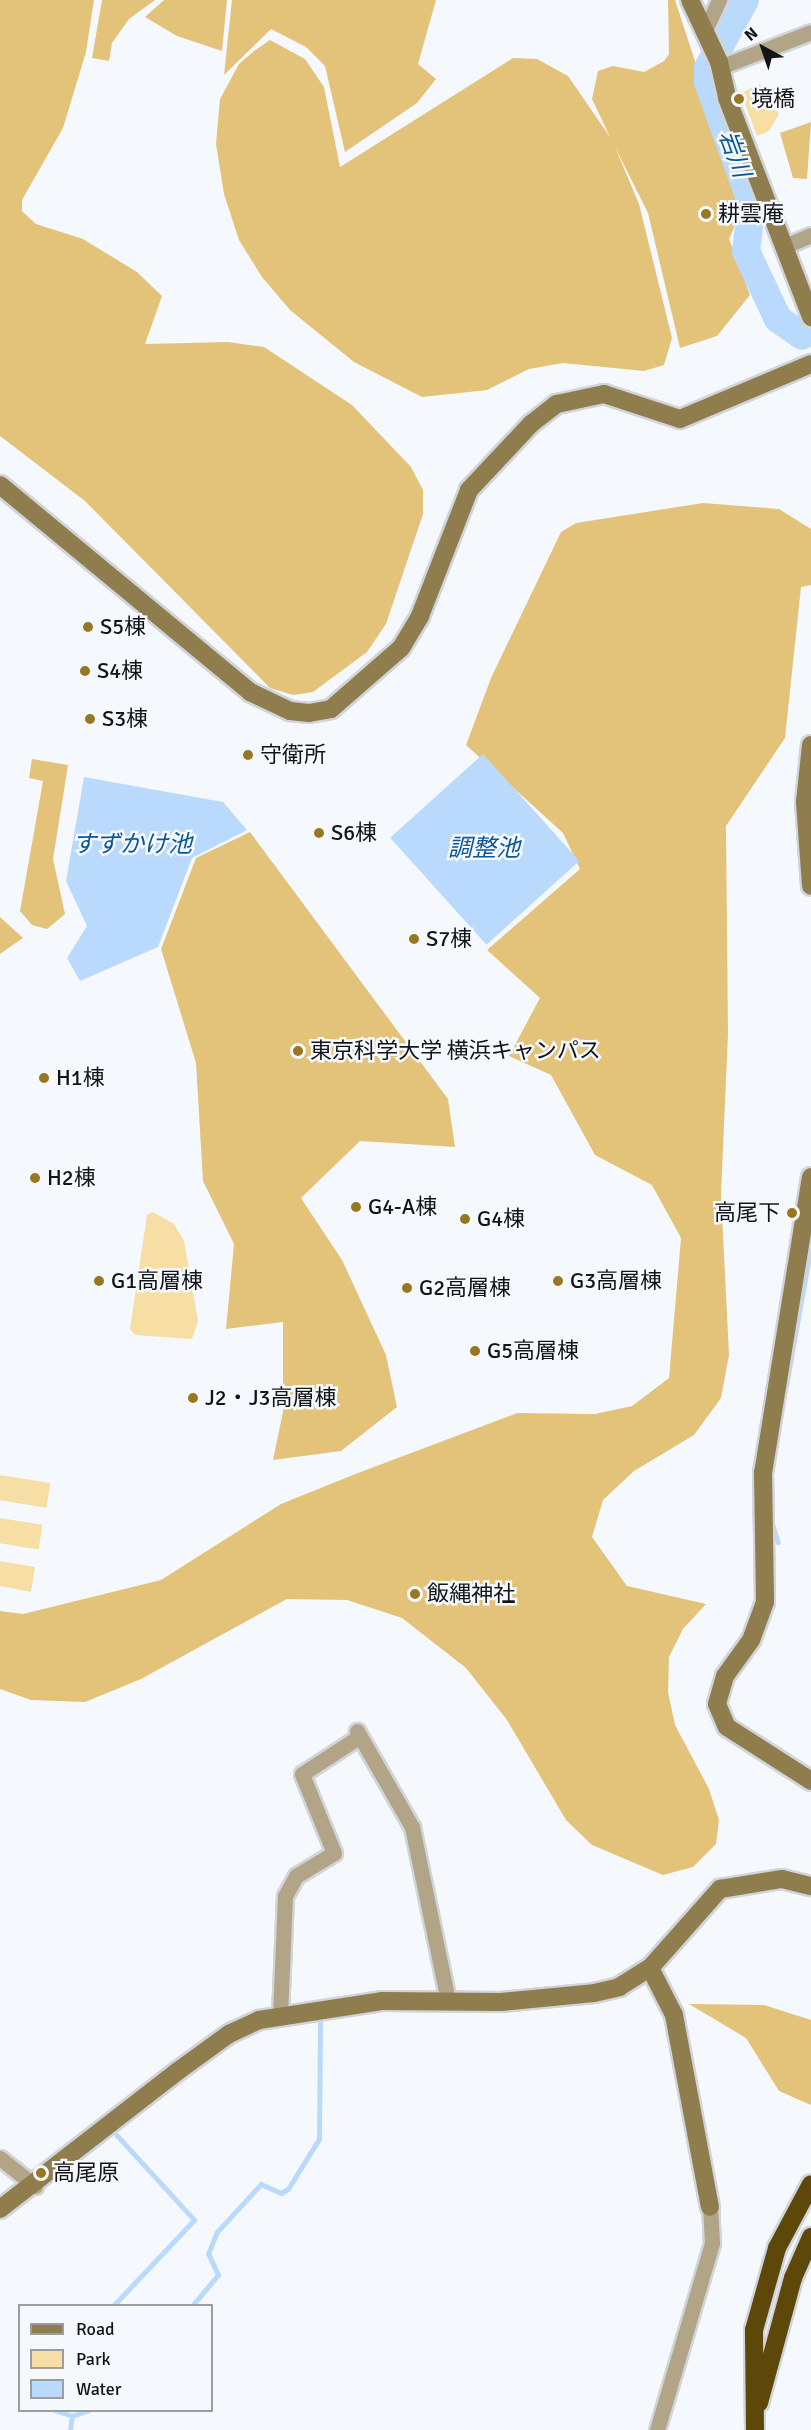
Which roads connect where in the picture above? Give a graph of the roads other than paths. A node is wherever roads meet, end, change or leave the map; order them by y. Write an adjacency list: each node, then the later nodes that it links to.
1 (690, 0): 4 (street)
2 (719, 0): 4 (street)
3 (811, 32): 5 (street)
4 (707, 34): 5 (street)
5 (720, 64): 7 (street)
6 (811, 235): 7 (street)
7 (785, 246): 8 (street)
8 (811, 317)
9 (811, 364): 10 (street)
10 (0, 485)
11 (811, 745): 12 (street)
12 (811, 886)
13 (811, 1177): 14 (street)
14 (811, 1781)
15 (811, 1886): 16 (street)
16 (650, 1968): 17 (street); 22 (street)
17 (448, 2001): 18 (street); 18 (street)
18 (280, 2015): 21 (street)
19 (0, 2158): 21 (street)
20 (811, 2184): 25 (highway)
21 (35, 2186): 23 (street)
22 (710, 2207): 26 (street)
23 (0, 2209)
24 (811, 2237): 25 (highway)
25 (754, 2427)
26 (657, 2430)

